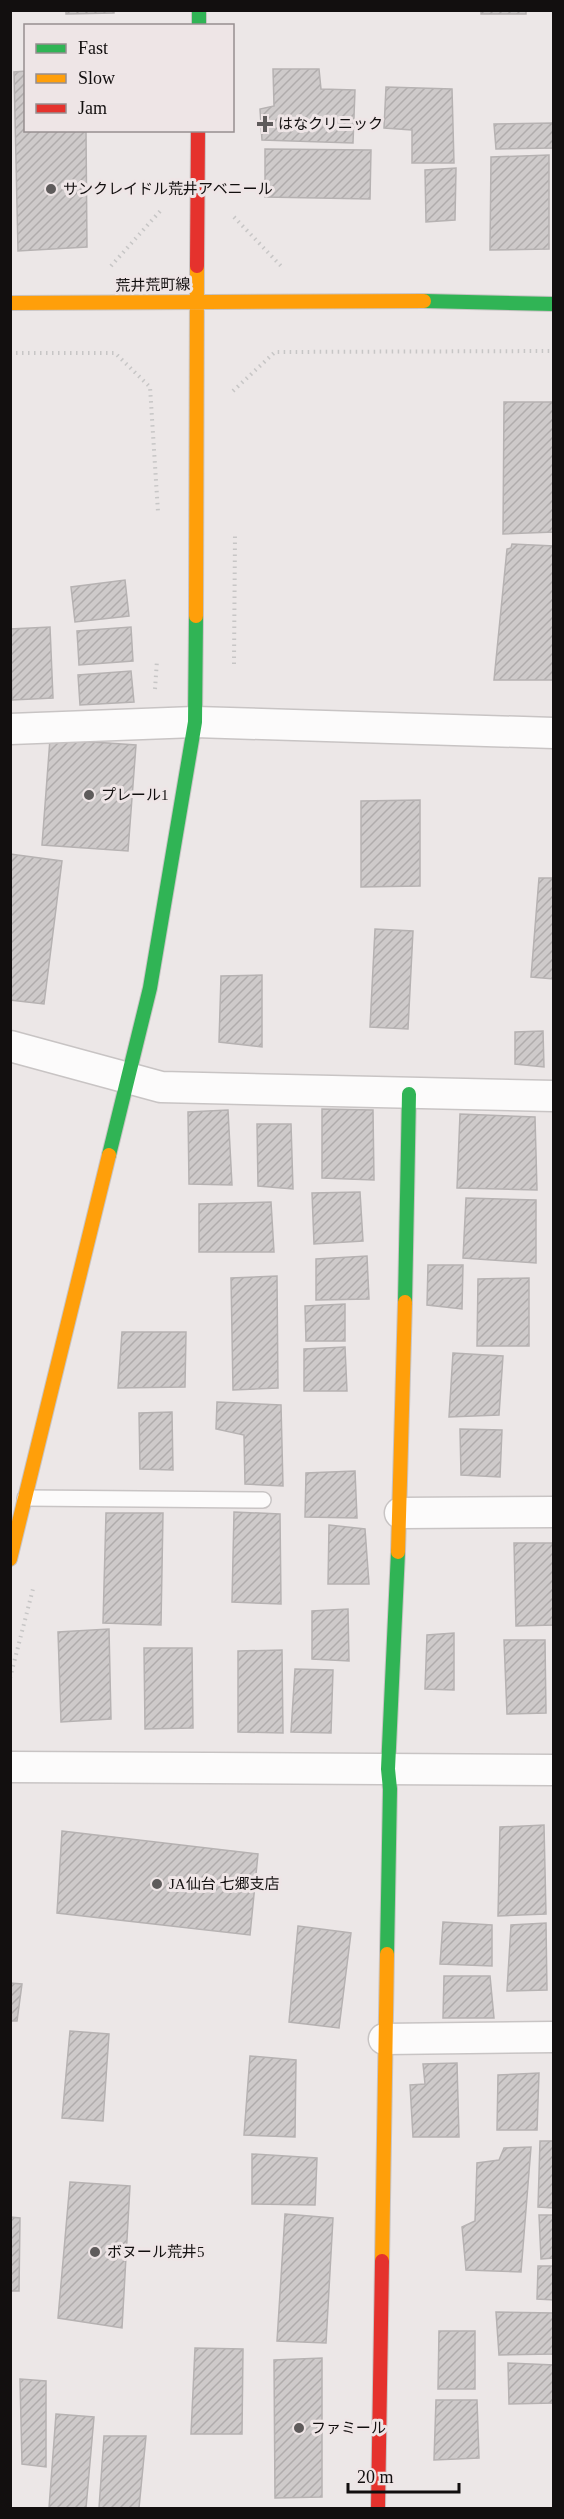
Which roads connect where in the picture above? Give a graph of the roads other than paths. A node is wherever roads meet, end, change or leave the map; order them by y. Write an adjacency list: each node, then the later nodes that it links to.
1 (198, 132): 3 (street, 荒井荒町線)
2 (10, 303): 3 (street, 荒井荒町線)
3 (197, 303): 4 (street); 5 (street)
4 (554, 303)
5 (195, 722): 6 (street); 7 (street); 9 (street)
6 (10, 729)
7 (554, 733)
8 (10, 1046): 9 (street)
9 (130, 1079): 10 (street); 12 (street)
10 (409, 1094): 11 (street); 15 (street)
11 (554, 1096)
12 (26, 1498): 13 (lane); 16 (street)
13 (263, 1500)
14 (554, 1512): 15 (street)
15 (400, 1513): 18 (street)
16 (10, 1559)
17 (10, 1767): 18 (street)
18 (388, 1769): 19 (street); 21 (street)
19 (554, 1770)
20 (554, 2037): 21 (street)
21 (384, 2039): 22 (street)
22 (378, 2508)

